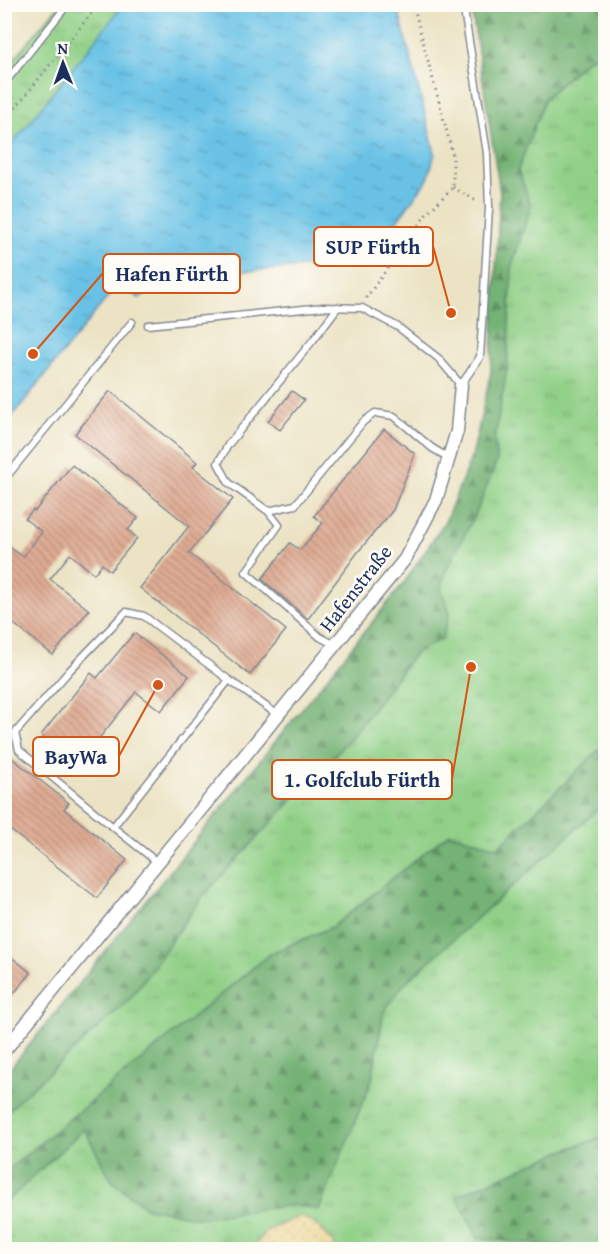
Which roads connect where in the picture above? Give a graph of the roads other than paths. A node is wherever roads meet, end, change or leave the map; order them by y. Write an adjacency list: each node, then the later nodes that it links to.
1 (68, 4): 3 (lane)
2 (463, 4): 7 (lane)
3 (4, 84)
4 (338, 307): 6 (lane); 7 (lane); 10 (lane)
5 (132, 322): 9 (lane)
6 (148, 325)
7 (460, 385): 8 (street, Hafenstraße)
8 (449, 458): 10 (lane); 11 (street, Hafenstraße)
9 (4, 480)
10 (268, 511): 11 (lane)
11 (335, 645): 13 (street, Hafenstraße)
12 (229, 680): 13 (lane); 14 (lane); 14 (lane)
13 (278, 715): 15 (street, Hafenstraße)
14 (113, 827): 15 (lane)
15 (158, 863): 16 (street, Hafenstraße)
16 (4, 1051)

